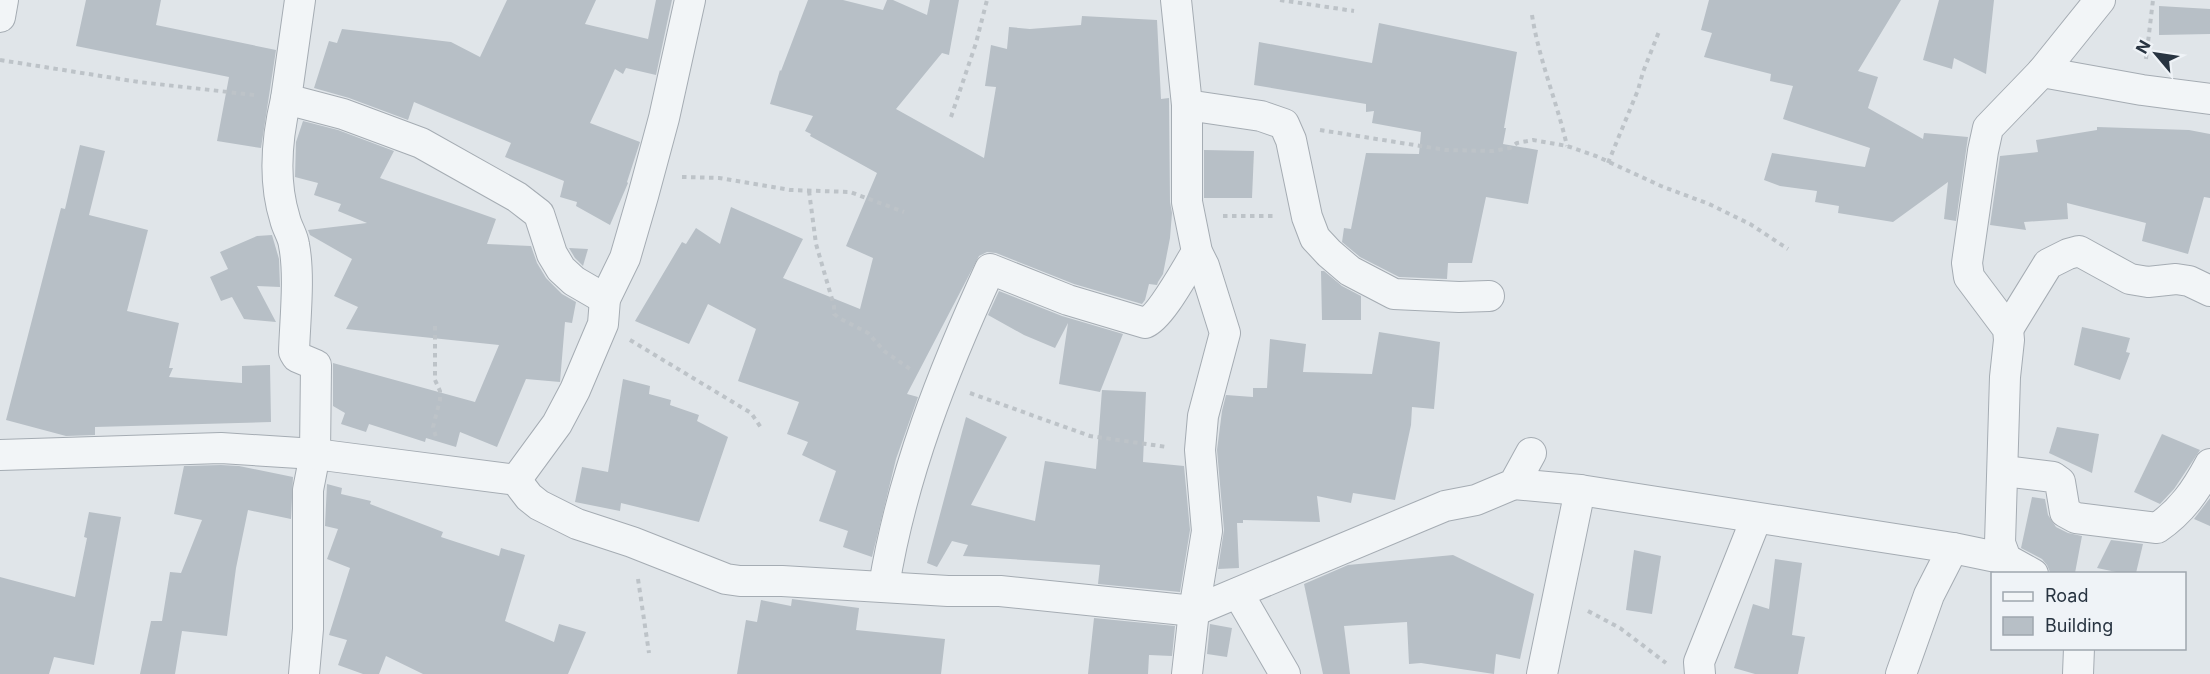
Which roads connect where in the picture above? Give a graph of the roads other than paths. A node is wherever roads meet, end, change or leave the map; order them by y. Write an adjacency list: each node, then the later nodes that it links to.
1 (3, 0): 6 (street)
2 (300, 0): 8 (street)
3 (690, 0): 14 (street)
4 (1176, 0): 10 (street)
5 (2100, 0): 7 (street)
6 (0, 16)
7 (2042, 72): 9 (street); 15 (street)
8 (286, 99): 14 (street); 17 (street)
9 (2210, 99)
10 (1187, 105): 11 (street); 13 (street)
11 (1197, 252): 28 (street); 30 (street)
12 (2210, 291): 15 (street)
13 (1489, 296)
14 (604, 312): 21 (street)
15 (2008, 329): 20 (street)
16 (1531, 453): 22 (street)
17 (315, 454): 18 (street); 21 (street); 32 (street)
18 (0, 455)
19 (2210, 464): 20 (street)
20 (2004, 471): 26 (street)
21 (516, 480): 28 (street)
22 (1514, 484): 23 (street); 29 (street)
23 (1580, 490): 24 (street); 35 (street)
24 (1756, 519): 25 (street); 36 (street)
25 (1953, 548): 26 (street); 37 (street)
26 (2006, 559): 27 (street)
27 (2031, 572)
28 (884, 586): 30 (street)
29 (1238, 593): 30 (street); 34 (street)
30 (1194, 611): 33 (street)
31 (2079, 650): 38 (street)
32 (304, 674)
33 (1187, 674)
34 (1285, 674)
35 (1542, 674)
36 (1701, 674)
37 (1901, 674)
38 (2078, 674)

